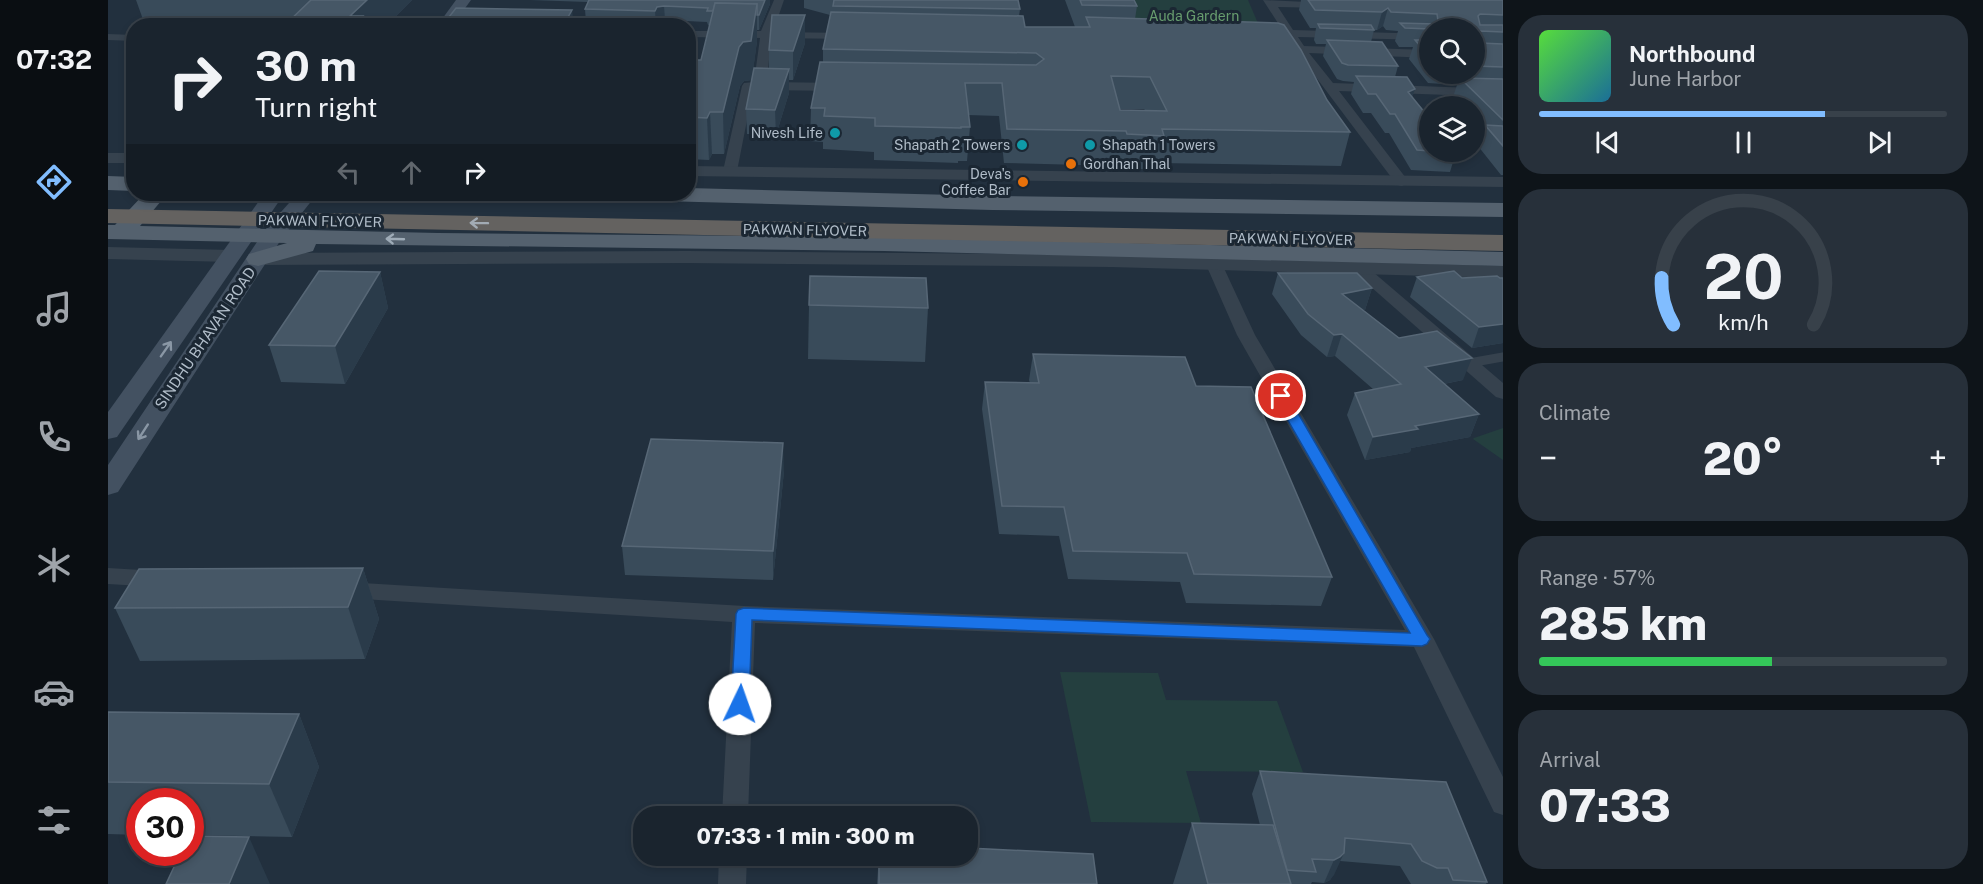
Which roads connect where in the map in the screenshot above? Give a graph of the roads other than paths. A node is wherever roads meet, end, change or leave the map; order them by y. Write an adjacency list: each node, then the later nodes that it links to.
1 (446, 0): 6 (main road)
2 (464, 0): 7 (main road)
3 (779, 0): 9 (street)
4 (1270, 2): 5 (street); 14 (street)
5 (1337, 6)
6 (439, 18)
7 (442, 18)
8 (696, 34): 9 (street)
9 (766, 34): 11 (street); 17 (street)
10 (1419, 34): 14 (street)
11 (861, 36)
12 (108, 37): 13 (street)
13 (126, 38)
14 (1293, 43): 15 (street); 19 (street)
15 (1419, 53)
16 (1455, 84): 20 (street)
17 (760, 86): 18 (street); 26 (street)
18 (851, 87)
19 (1330, 87): 20 (street); 27 (street)
20 (1462, 92): 21 (street)
21 (1496, 93): 22 (street)
22 (1503, 107)
23 (108, 158): 24 (street)
24 (126, 158)
25 (696, 171): 26 (street)
26 (730, 171): 27 (street)
27 (1402, 182): 28 (street)
28 (1503, 182)
29 (108, 183): 30 (main road)
30 (126, 184)
31 (696, 195): 38 (main road)
32 (108, 200): 33 (highway, PAKWAN FLYOVER)
33 (126, 200)
34 (147, 201): 40 (main road)
35 (166, 201): 39 (highway, PAKWAN FLYOVER)
36 (269, 201): 42 (main road, SINDHU BHAVAN ROAD)
37 (301, 201): 43 (main road, SINDHU BHAVAN ROAD)
38 (1503, 210)
39 (1503, 224)
40 (112, 227): 41 (main road); 45 (highway, PAKWAN FLYOVER, one-way to 40)
41 (197, 233): 42 (main road); 48 (main road)
42 (244, 235): 43 (main road); 48 (main road, SINDHU BHAVAN ROAD)
43 (273, 235): 44 (main road); 50 (main road, SINDHU BHAVAN ROAD)
44 (340, 238): 46 (main road, one-way to 44); 50 (main road)
45 (1503, 243)
46 (695, 250): 49 (main road); 50 (street)
47 (108, 253): 48 (street)
48 (231, 256): 57 (main road, SINDHU BHAVAN ROAD, one-way to 48)
49 (1212, 258): 51 (main road); 52 (street); 63 (street)
50 (258, 259): 58 (main road, SINDHU BHAVAN ROAD, one-way to 58)
51 (1503, 259)
52 (1360, 268): 53 (street); 55 (street)
53 (1503, 272)
54 (1503, 357): 55 (lane)
55 (1470, 363): 56 (street)
56 (1503, 393)
57 (108, 430)
58 (108, 486)
59 (108, 576): 60 (street)
60 (179, 580)
61 (320, 589): 62 (street)
62 (744, 614): 63 (street); 65 (street)
63 (1422, 639): 64 (street)
64 (1503, 804)
65 (735, 806)
66 (733, 866): 67 (street)
67 (732, 884)

